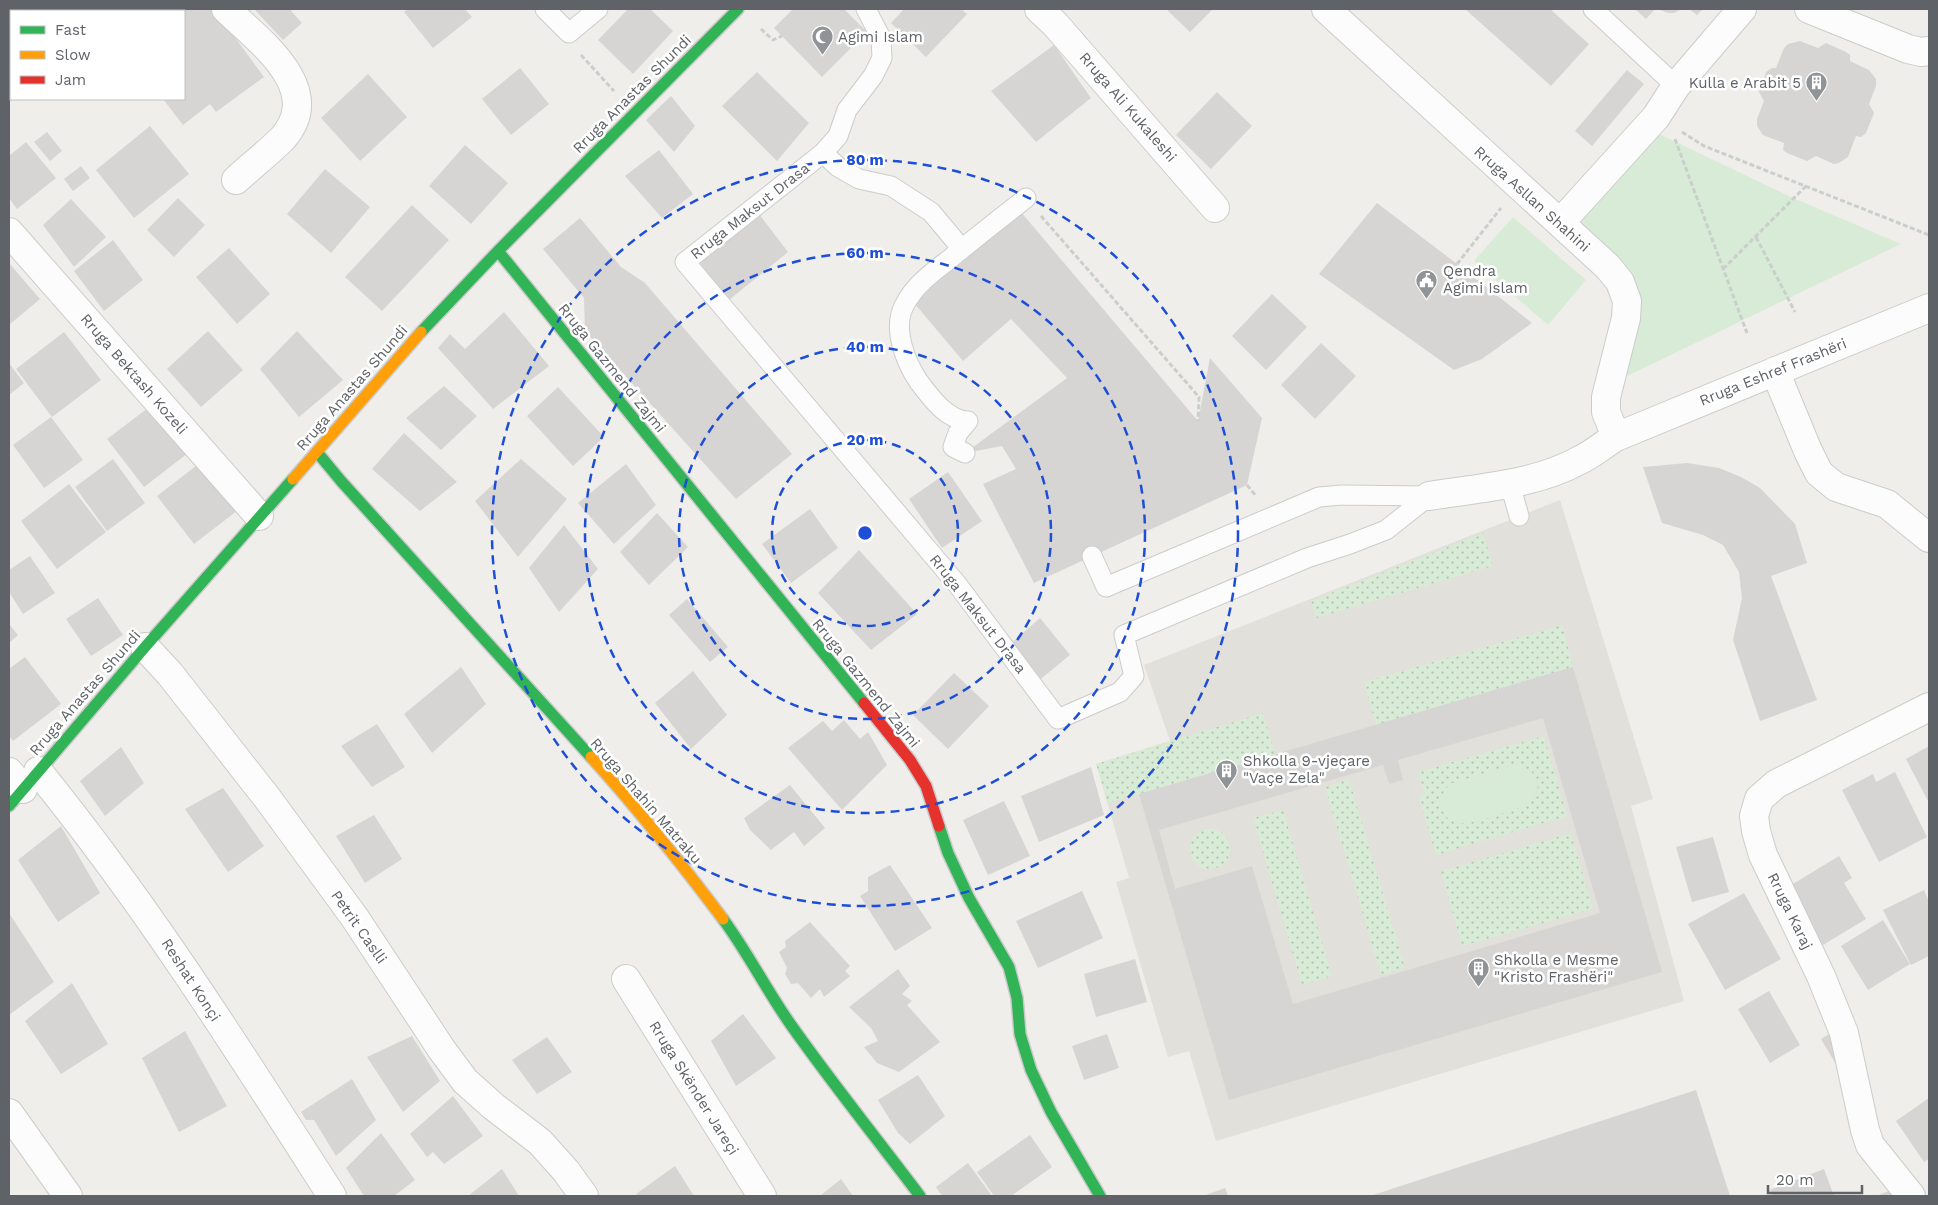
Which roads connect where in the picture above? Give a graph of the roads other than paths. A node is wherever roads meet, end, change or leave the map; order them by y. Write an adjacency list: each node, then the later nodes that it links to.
1 (226, 9): 14 (street)
2 (545, 9): 3 (lane)
3 (598, 9)
4 (738, 9): 20 (street, Rruga Anastas Shundi)
5 (866, 9): 13 (lane, Rruga Maksut Drasa)
6 (1038, 9): 16 (street, Rruga Ali Kukaleshi)
7 (1326, 9): 17 (street, Rruga Asllan Shahini)
8 (1593, 9): 12 (lane)
9 (1742, 9): 12 (street)
10 (1809, 9): 11 (street)
11 (1929, 50)
12 (1676, 86): 17 (street)
13 (823, 153): 19 (lane); 27 (lane, Rruga Maksut Drasa)
14 (236, 180)
15 (1026, 198): 19 (lane)
16 (1215, 208)
17 (1560, 223): 23 (street, Rruga Asllan Shahini)
18 (9, 232): 28 (street, Rruga Bektash Kozeli)
19 (962, 248): 25 (lane)
20 (498, 251): 24 (street, Rruga Anastas Shundi); 42 (street, Rruga Gazmend Zajmi)
21 (1929, 308): 22 (street, Rruga Eshref Frashëri)
22 (1776, 371): 23 (street, Rruga Eshref Frashëri); 30 (street)
23 (1616, 437): 26 (street, Rruga Maksut Drasa)
24 (318, 452): 28 (street, Rruga Anastas Shundi); 41 (street, Rruga Shahin Matraku)
25 (965, 453)
26 (1510, 484): 27 (street, Rruga Maksut Drasa); 29 (lane)
27 (1430, 496): 31 (lane)
28 (259, 516): 32 (street, Rruga Anastas Shundi)
29 (1519, 516)
30 (1929, 538)
31 (1092, 556)
32 (145, 647): 34 (street, Rruga Anastas Shundi); 39 (street, Petrit Caslli)
33 (1929, 706): 43 (street, Rruga Karaj)
34 (20, 785): 38 (street, Reshat Konçi)
35 (626, 979): 40 (street, Rruga Skënder Jareçi)
36 (9, 1113): 37 (street)
37 (68, 1196)
38 (332, 1196)
39 (584, 1196)
40 (762, 1196)
41 (920, 1196)
42 (1100, 1196)
43 (1911, 1196)

